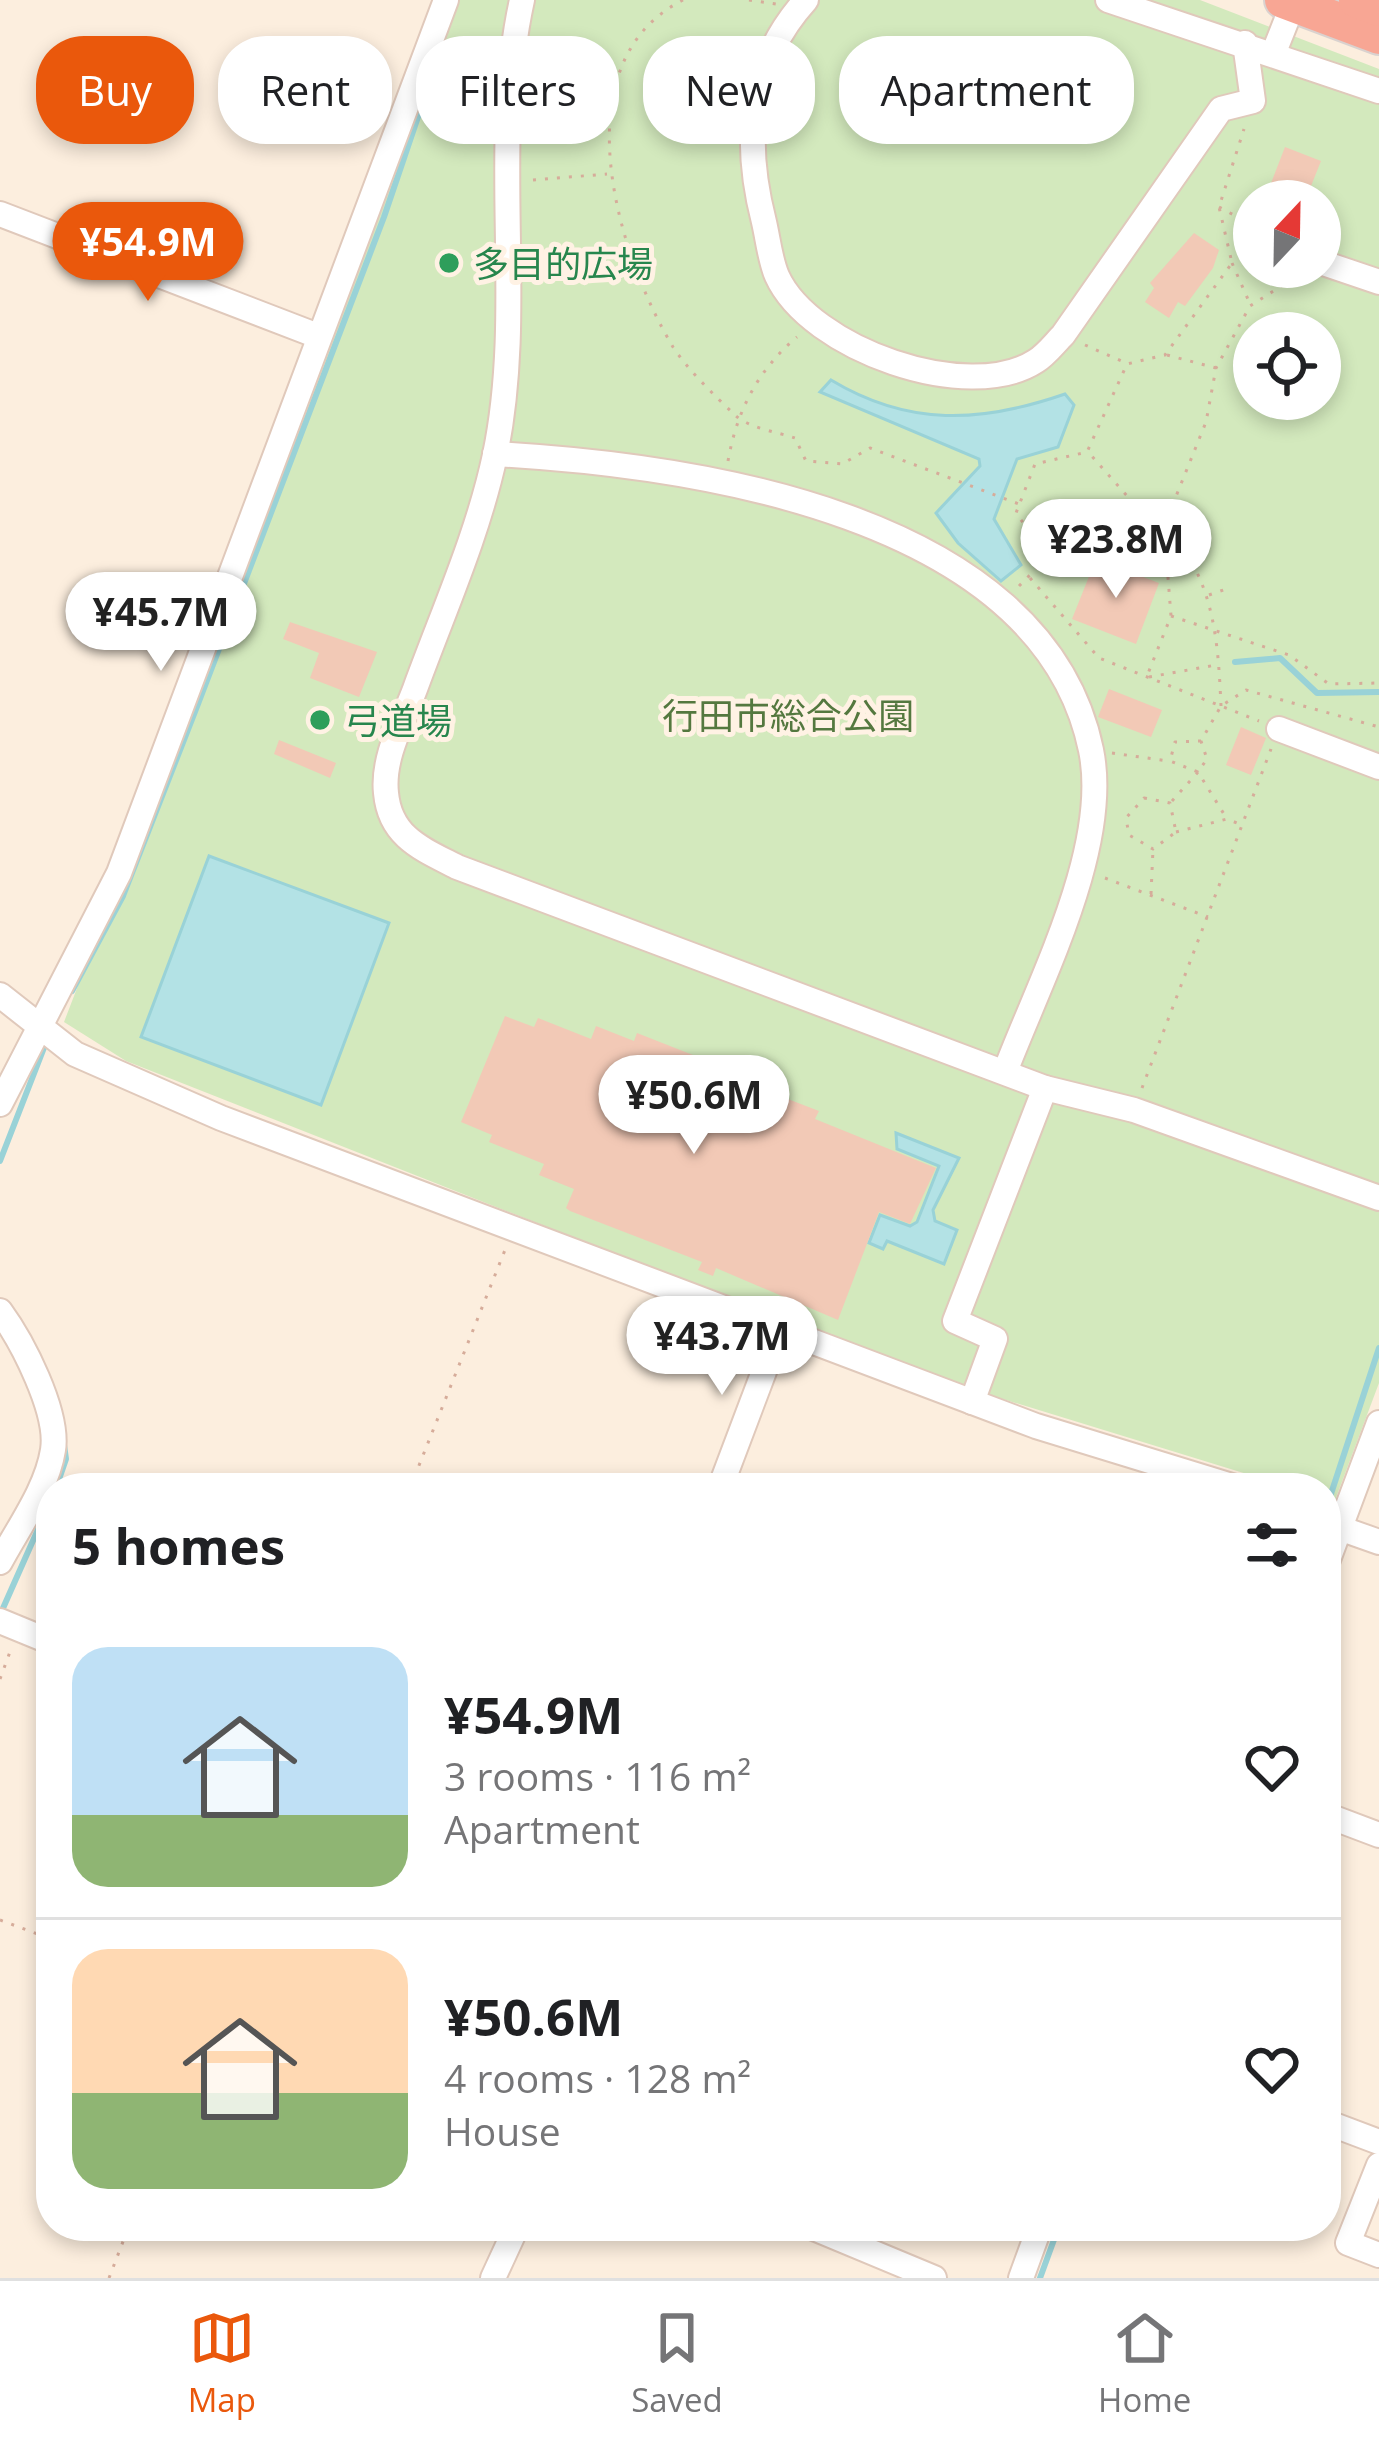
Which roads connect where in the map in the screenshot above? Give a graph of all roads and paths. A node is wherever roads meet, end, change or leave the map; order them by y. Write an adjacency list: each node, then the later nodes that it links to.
1 (446, 0): 26 (street)
2 (522, 0): 15 (street)
3 (683, 0): 14 (path)
4 (806, 0): 24 (street)
5 (1108, 0): 10 (street)
6 (1357, 0): 8 (highway)
7 (1288, 2): 9 (highway); 11 (street)
8 (1379, 8)
9 (1379, 36)
10 (1245, 43): 11 (street); 13 (street)
11 (1274, 52): 12 (street)
12 (1379, 91)
13 (1253, 101): 16 (path); 25 (street)
14 (609, 174): 15 (path); 30 (path)
15 (508, 182): 33 (street)
16 (1219, 207): 18 (path); 19 (path)
17 (0, 214): 26 (street)
18 (1233, 215)
19 (1232, 263): 23 (path); 27 (path)
20 (1341, 269): 21 (street)
21 (1379, 282)
22 (1279, 288): 23 (path)
23 (1250, 306): 29 (path)
24 (817, 321): 25 (street); 30 (path)
25 (1063, 335): 28 (path)
26 (318, 336): 63 (street)
27 (1165, 355): 28 (path); 29 (path)
28 (1127, 364): 32 (path)
29 (1216, 368): 36 (path)
30 (738, 419): 31 (path); 34 (path)
31 (730, 450)
32 (1088, 452): 34 (path); 35 (path)
33 (495, 454): 50 (street); 64 (street)
34 (1019, 504): 37 (path)
35 (1137, 507): 36 (path); 37 (path)
36 (1164, 526): 39 (path); 40 (path)
37 (1048, 557): 43 (path)
38 (1229, 588): 39 (path)
39 (1207, 596): 41 (path)
40 (1172, 616): 41 (path); 43 (path)
41 (1216, 635): 42 (path); 44 (path)
42 (1219, 664): 43 (path); 46 (path)
43 (1147, 677): 46 (path)
44 (1379, 683)
45 (1287, 702): 46 (path); 47 (path); 48 (path)
46 (1221, 706): 48 (path); 49 (path)
47 (1379, 727)
48 (1279, 729): 52 (street); 56 (path)
49 (1202, 741): 51 (path); 53 (path)
50 (1091, 751): 51 (path); 59 (street)
51 (1170, 761): 53 (path)
52 (1379, 767)
53 (1198, 772): 54 (path); 55 (path)
54 (1170, 803): 57 (path); 58 (path)
55 (1227, 819): 56 (path); 57 (path)
56 (1244, 825): 61 (path)
57 (1176, 832): 58 (path)
58 (1153, 848): 60 (path)
59 (1081, 869): 60 (path); 64 (street)
60 (1151, 895): 61 (path)
61 (1210, 917): 67 (path)
62 (0, 995): 63 (street)
63 (37, 1026): 66 (street); 69 (street)
64 (1005, 1072): 65 (street)
65 (1045, 1088): 67 (street); 72 (street)
66 (0, 1104)
67 (1134, 1110): 68 (street)
68 (1379, 1198)
69 (513, 1228): 71 (street); 75 (path)
70 (0, 1311): 74 (street)
71 (780, 1329): 72 (street); 76 (street)
72 (972, 1402): 77 (street)
73 (1379, 1423): 79 (street)
74 (46, 1473)
75 (416, 1473)
76 (726, 1473)
77 (1192, 1473)
78 (36, 1493): 82 (street)
79 (1341, 1508)
80 (1341, 1529): 81 (street)
81 (1379, 1542)
82 (0, 1562)
83 (9, 1626): 84 (path)
84 (0, 1679)
85 (1341, 1821): 86 (street)
86 (1379, 1835)
87 (0, 1920): 88 (path)
88 (36, 1933)
89 (1341, 2128): 90 (street)
90 (1379, 2142)
91 (1379, 2165): 96 (street)
92 (124, 2241): 97 (path)
93 (505, 2241): 98 (street)
94 (845, 2241): 99 (street)
95 (1035, 2241): 100 (street)
96 (1379, 2255)
97 (110, 2278)
98 (493, 2278)
99 (934, 2278)
100 (1021, 2278)

